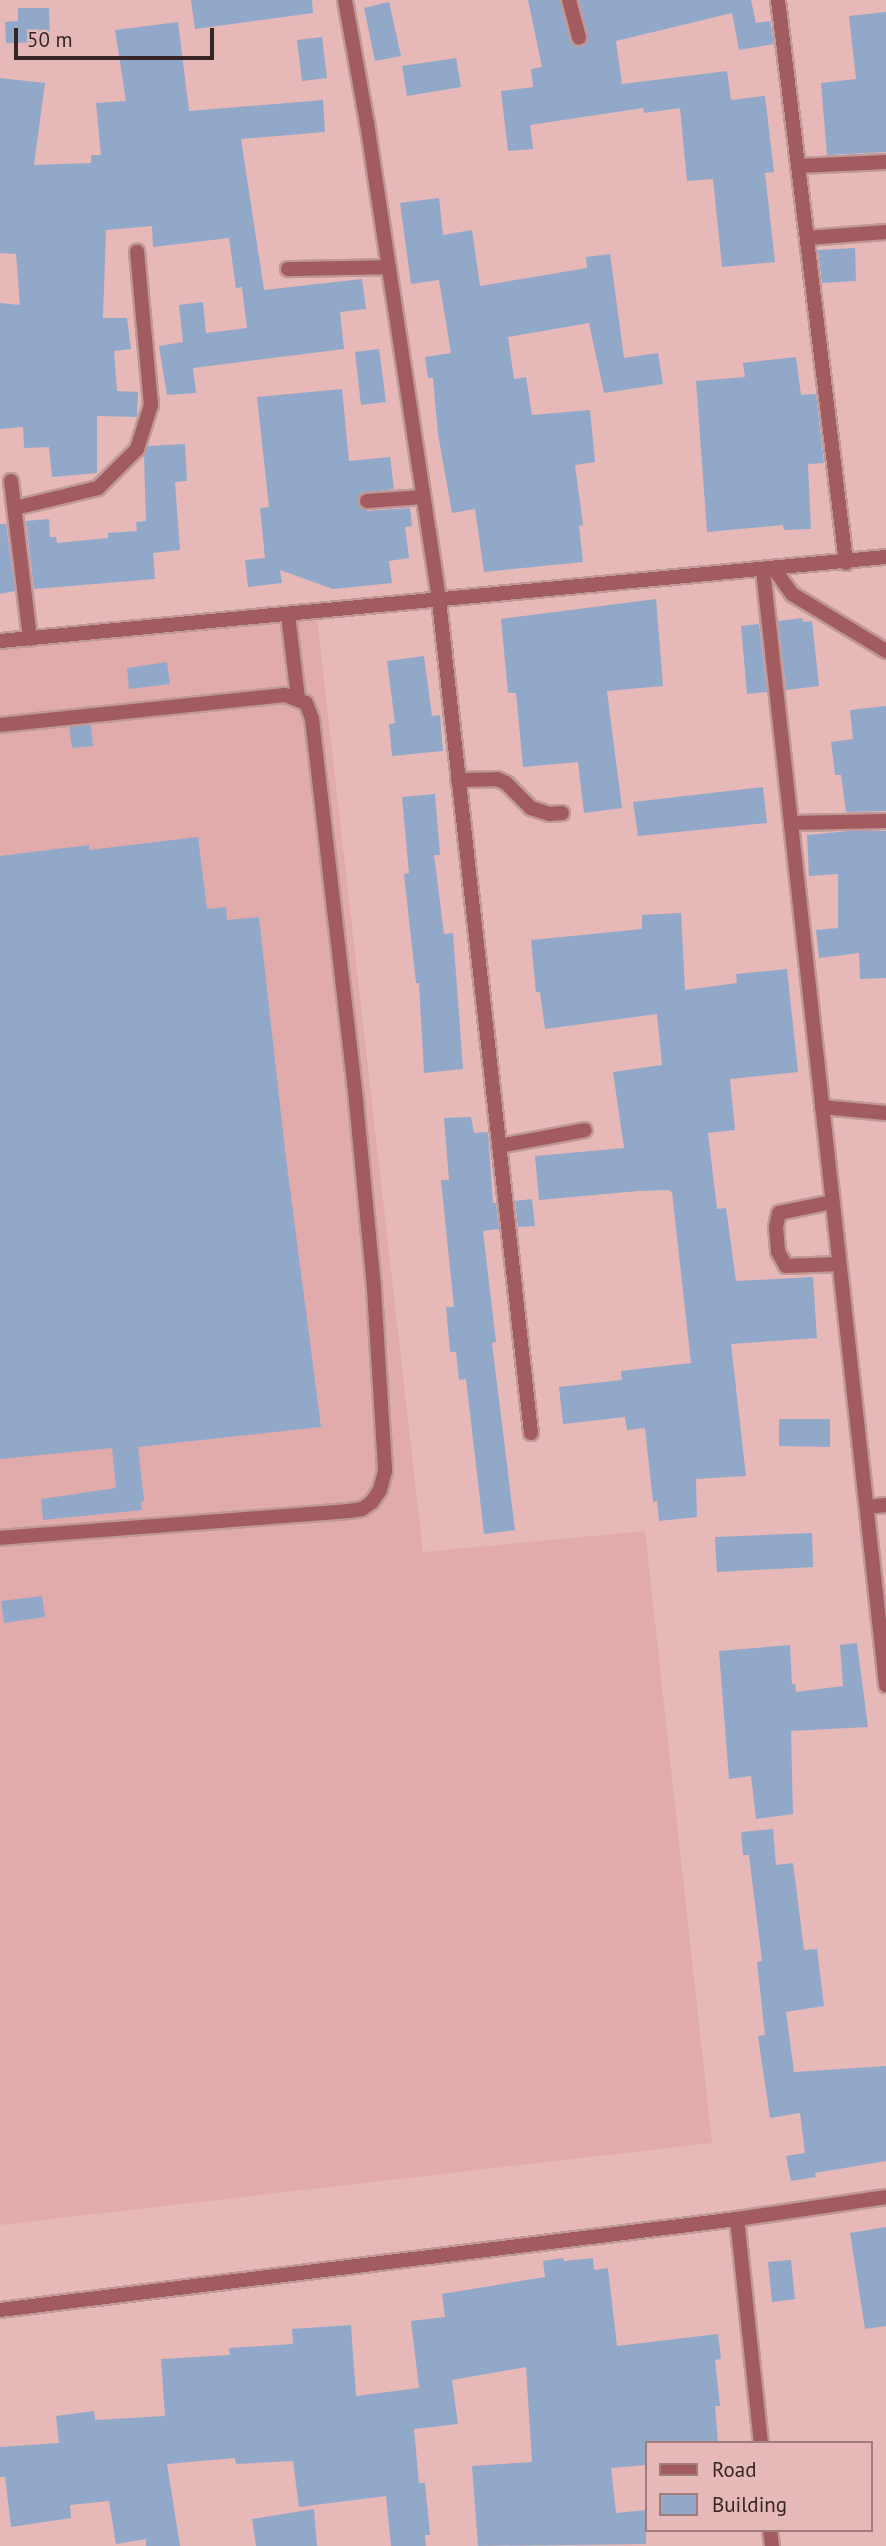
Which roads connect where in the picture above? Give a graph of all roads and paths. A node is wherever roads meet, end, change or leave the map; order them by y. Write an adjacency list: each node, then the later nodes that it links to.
1 (345, 0): 10 (street)
2 (569, 0): 4 (street)
3 (778, 0): 6 (street)
4 (579, 38)
5 (886, 162): 6 (street)
6 (798, 166): 8 (street)
7 (886, 232): 8 (street)
8 (807, 238): 17 (street)
9 (137, 253): 15 (street)
10 (389, 267): 11 (street); 13 (street)
11 (288, 269)
12 (11, 481): 15 (street)
13 (423, 497): 14 (street); 19 (street)
14 (368, 501)
15 (15, 508): 21 (street)
16 (886, 557): 17 (street)
17 (846, 563): 18 (street)
18 (768, 570): 19 (street); 23 (street); 29 (street)
19 (439, 601): 20 (street); 26 (street)
20 (288, 615): 21 (street); 24 (street)
21 (30, 639): 22 (street)
22 (0, 641)
23 (886, 651)
24 (298, 698): 25 (street); 39 (street)
25 (0, 725)
26 (458, 780): 27 (street); 33 (street)
27 (562, 813)
28 (886, 821): 29 (street)
29 (791, 823): 30 (street)
30 (822, 1107): 31 (street); 34 (street)
31 (886, 1113)
32 (585, 1130): 33 (street)
33 (499, 1146): 36 (street)
34 (832, 1202): 35 (street); 35 (street)
35 (839, 1264): 38 (street)
36 (531, 1433)
37 (886, 1505): 38 (street)
38 (867, 1507): 40 (street)
39 (0, 1538)
40 (886, 1685)
41 (886, 2197): 42 (street)
42 (737, 2219): 43 (street); 44 (street)
43 (0, 2310)
44 (761, 2441)

